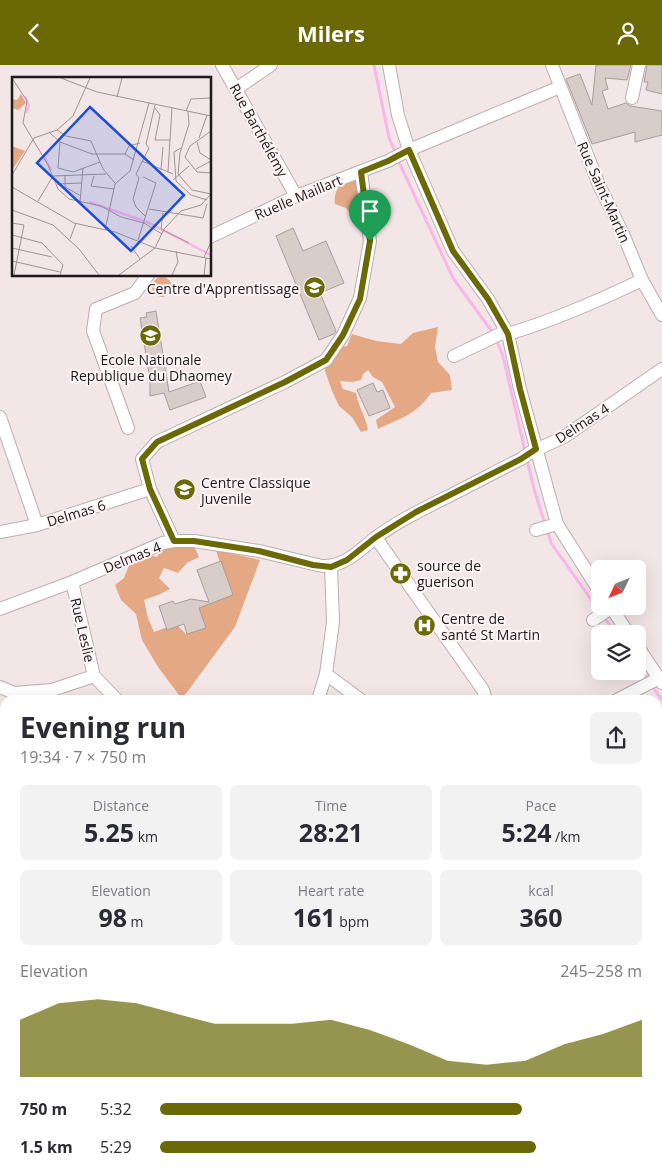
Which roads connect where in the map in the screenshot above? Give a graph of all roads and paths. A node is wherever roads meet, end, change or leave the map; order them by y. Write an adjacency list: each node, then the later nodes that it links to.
1 (222, 65): 7 (street, Rue Barthélémy)
2 (271, 65): 7 (street)
3 (389, 65): 9 (street)
4 (552, 65): 6 (street, Rue Saint-Martin)
5 (639, 65): 8 (street)
6 (560, 87): 9 (street); 14 (street, Rue Saint-Martin)
7 (236, 89): 11 (street, Rue Barthélémy)
8 (632, 98)
9 (409, 150): 10 (street, Ruelle Maillart); 16 (street)
10 (361, 172): 11 (street, Ruelle Maillart); 22 (street)
11 (296, 196): 12 (street, Ruelle Maillart)
12 (211, 237)
13 (147, 276): 20 (street)
14 (642, 280): 15 (street, Rue Saint-Martin); 16 (street)
15 (662, 315)
16 (505, 334): 17 (street); 21 (street)
17 (454, 356)
18 (662, 369): 21 (street, Delmas 4)
19 (0, 417): 23 (street)
20 (128, 428)
21 (529, 453): 24 (street); 27 (street, Delmas 4)
22 (150, 489): 23 (street, Delmas 6); 28 (street)
23 (37, 525): 26 (street, Delmas 6)
24 (554, 525): 25 (street); 30 (street)
25 (536, 530)
26 (0, 531)
27 (376, 537): 29 (street, Delmas 4); 47 (street)
28 (174, 541): 29 (street, Delmas 4); 31 (street, Delmas 4)
29 (331, 567): 38 (street)
30 (591, 579)
31 (72, 582): 32 (street, Delmas 4); 39 (street, Rue Leslie)
32 (0, 609)
33 (600, 615): 35 (street)
34 (614, 615): 36 (street)
35 (593, 620)
36 (622, 625)
37 (646, 659): 40 (street)
38 (326, 674): 45 (street); 46 (street)
39 (94, 676): 42 (street); 44 (street, Rue Leslie)
40 (661, 681): 48 (street)
41 (0, 687): 42 (street)
42 (14, 693): 43 (street)
43 (9, 695)
44 (112, 695)
45 (320, 695)
46 (354, 695)
47 (484, 695)
48 (629, 695)

